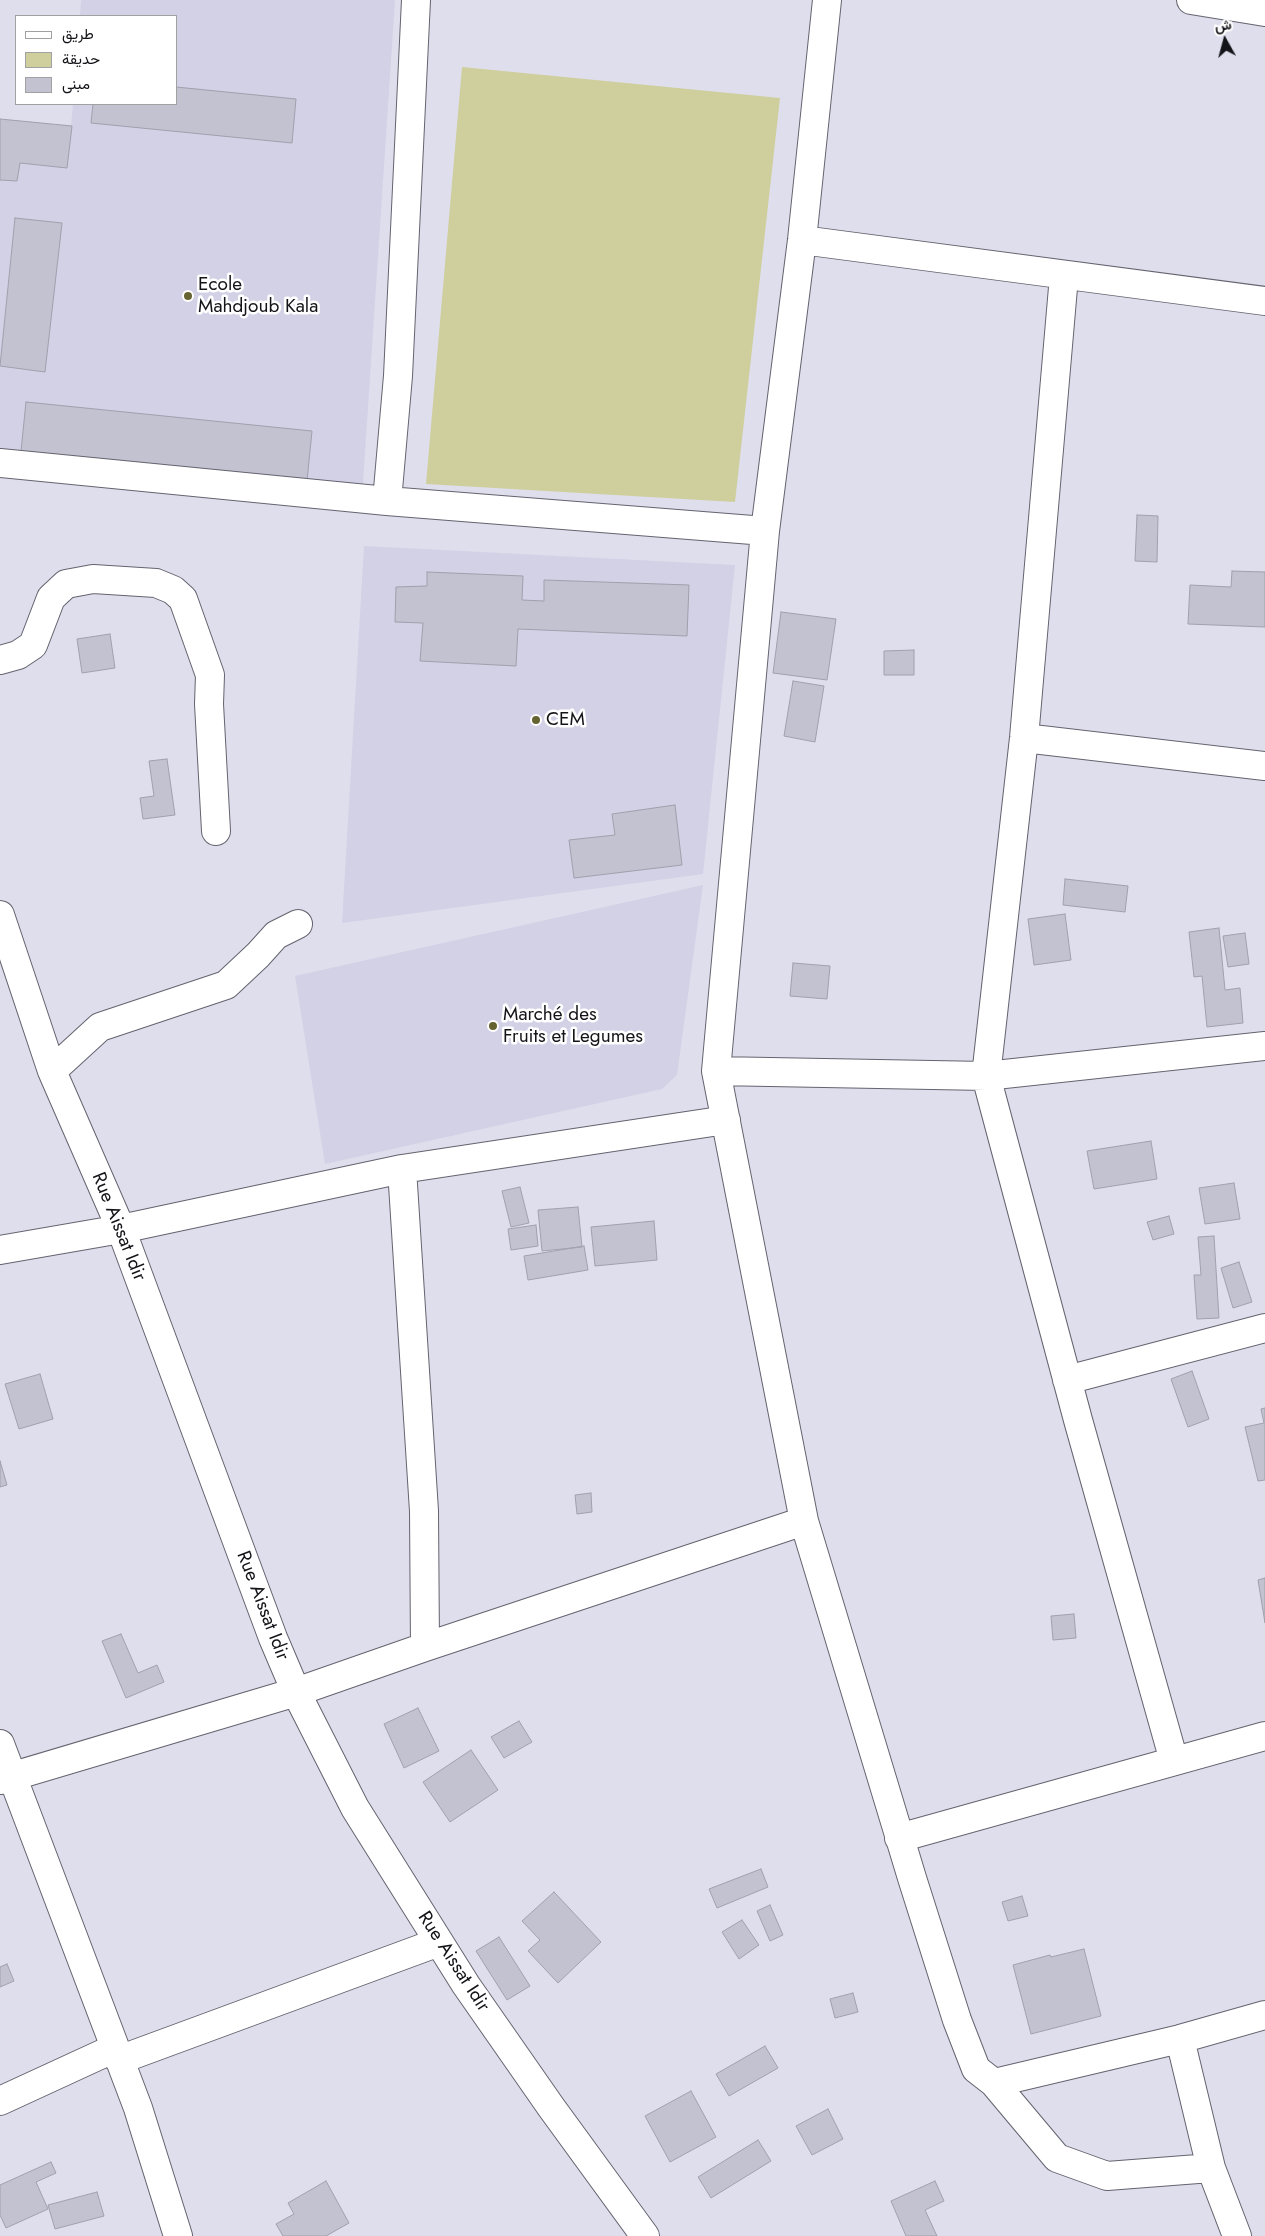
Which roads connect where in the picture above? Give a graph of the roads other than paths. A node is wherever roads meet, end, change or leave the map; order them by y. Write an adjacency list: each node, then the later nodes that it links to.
1 (416, 0): 9 (street)
2 (828, 0): 5 (street)
3 (1192, 0): 4 (street)
4 (1265, 12)
5 (802, 240): 6 (street); 10 (street)
6 (1064, 276): 7 (street); 12 (street)
7 (1265, 301)
8 (0, 463): 9 (street)
9 (387, 501): 10 (street)
10 (764, 531): 20 (street)
11 (0, 660): 14 (street)
12 (1024, 738): 13 (street); 21 (street)
13 (1265, 766)
14 (216, 831)
15 (0, 915): 17 (street, Rue Aissat Idir)
16 (298, 924): 19 (street)
17 (5, 944): 19 (street, Rue Aissat Idir)
18 (1265, 1046): 21 (street)
19 (52, 1071): 24 (street, Rue Aissat Idir)
20 (716, 1071): 21 (street); 22 (street)
21 (986, 1076): 27 (street)
22 (726, 1120): 23 (street); 28 (street)
23 (402, 1169): 24 (street); 29 (street)
24 (121, 1229): 25 (street); 30 (street, Rue Aissat Idir)
25 (0, 1250)
26 (1265, 1328): 27 (street)
27 (1068, 1380): 33 (street)
28 (804, 1521): 29 (street); 35 (street)
29 (425, 1647): 30 (street)
30 (296, 1692): 34 (street); 36 (street, Rue Aissat Idir)
31 (1265, 1736): 33 (street)
32 (0, 1744): 34 (street)
33 (1174, 1761): 35 (street)
34 (6, 1778): 39 (street)
35 (899, 1838): 40 (street)
36 (439, 1942): 39 (street); 44 (street, Rue Aissat Idir)
37 (1265, 2015): 38 (street)
38 (1180, 2039): 40 (street); 42 (street)
39 (117, 2054): 41 (street); 43 (street)
40 (994, 2083): 42 (street)
41 (0, 2101)
42 (1211, 2168): 45 (street)
43 (178, 2236)
44 (645, 2236)
45 (1237, 2236)

